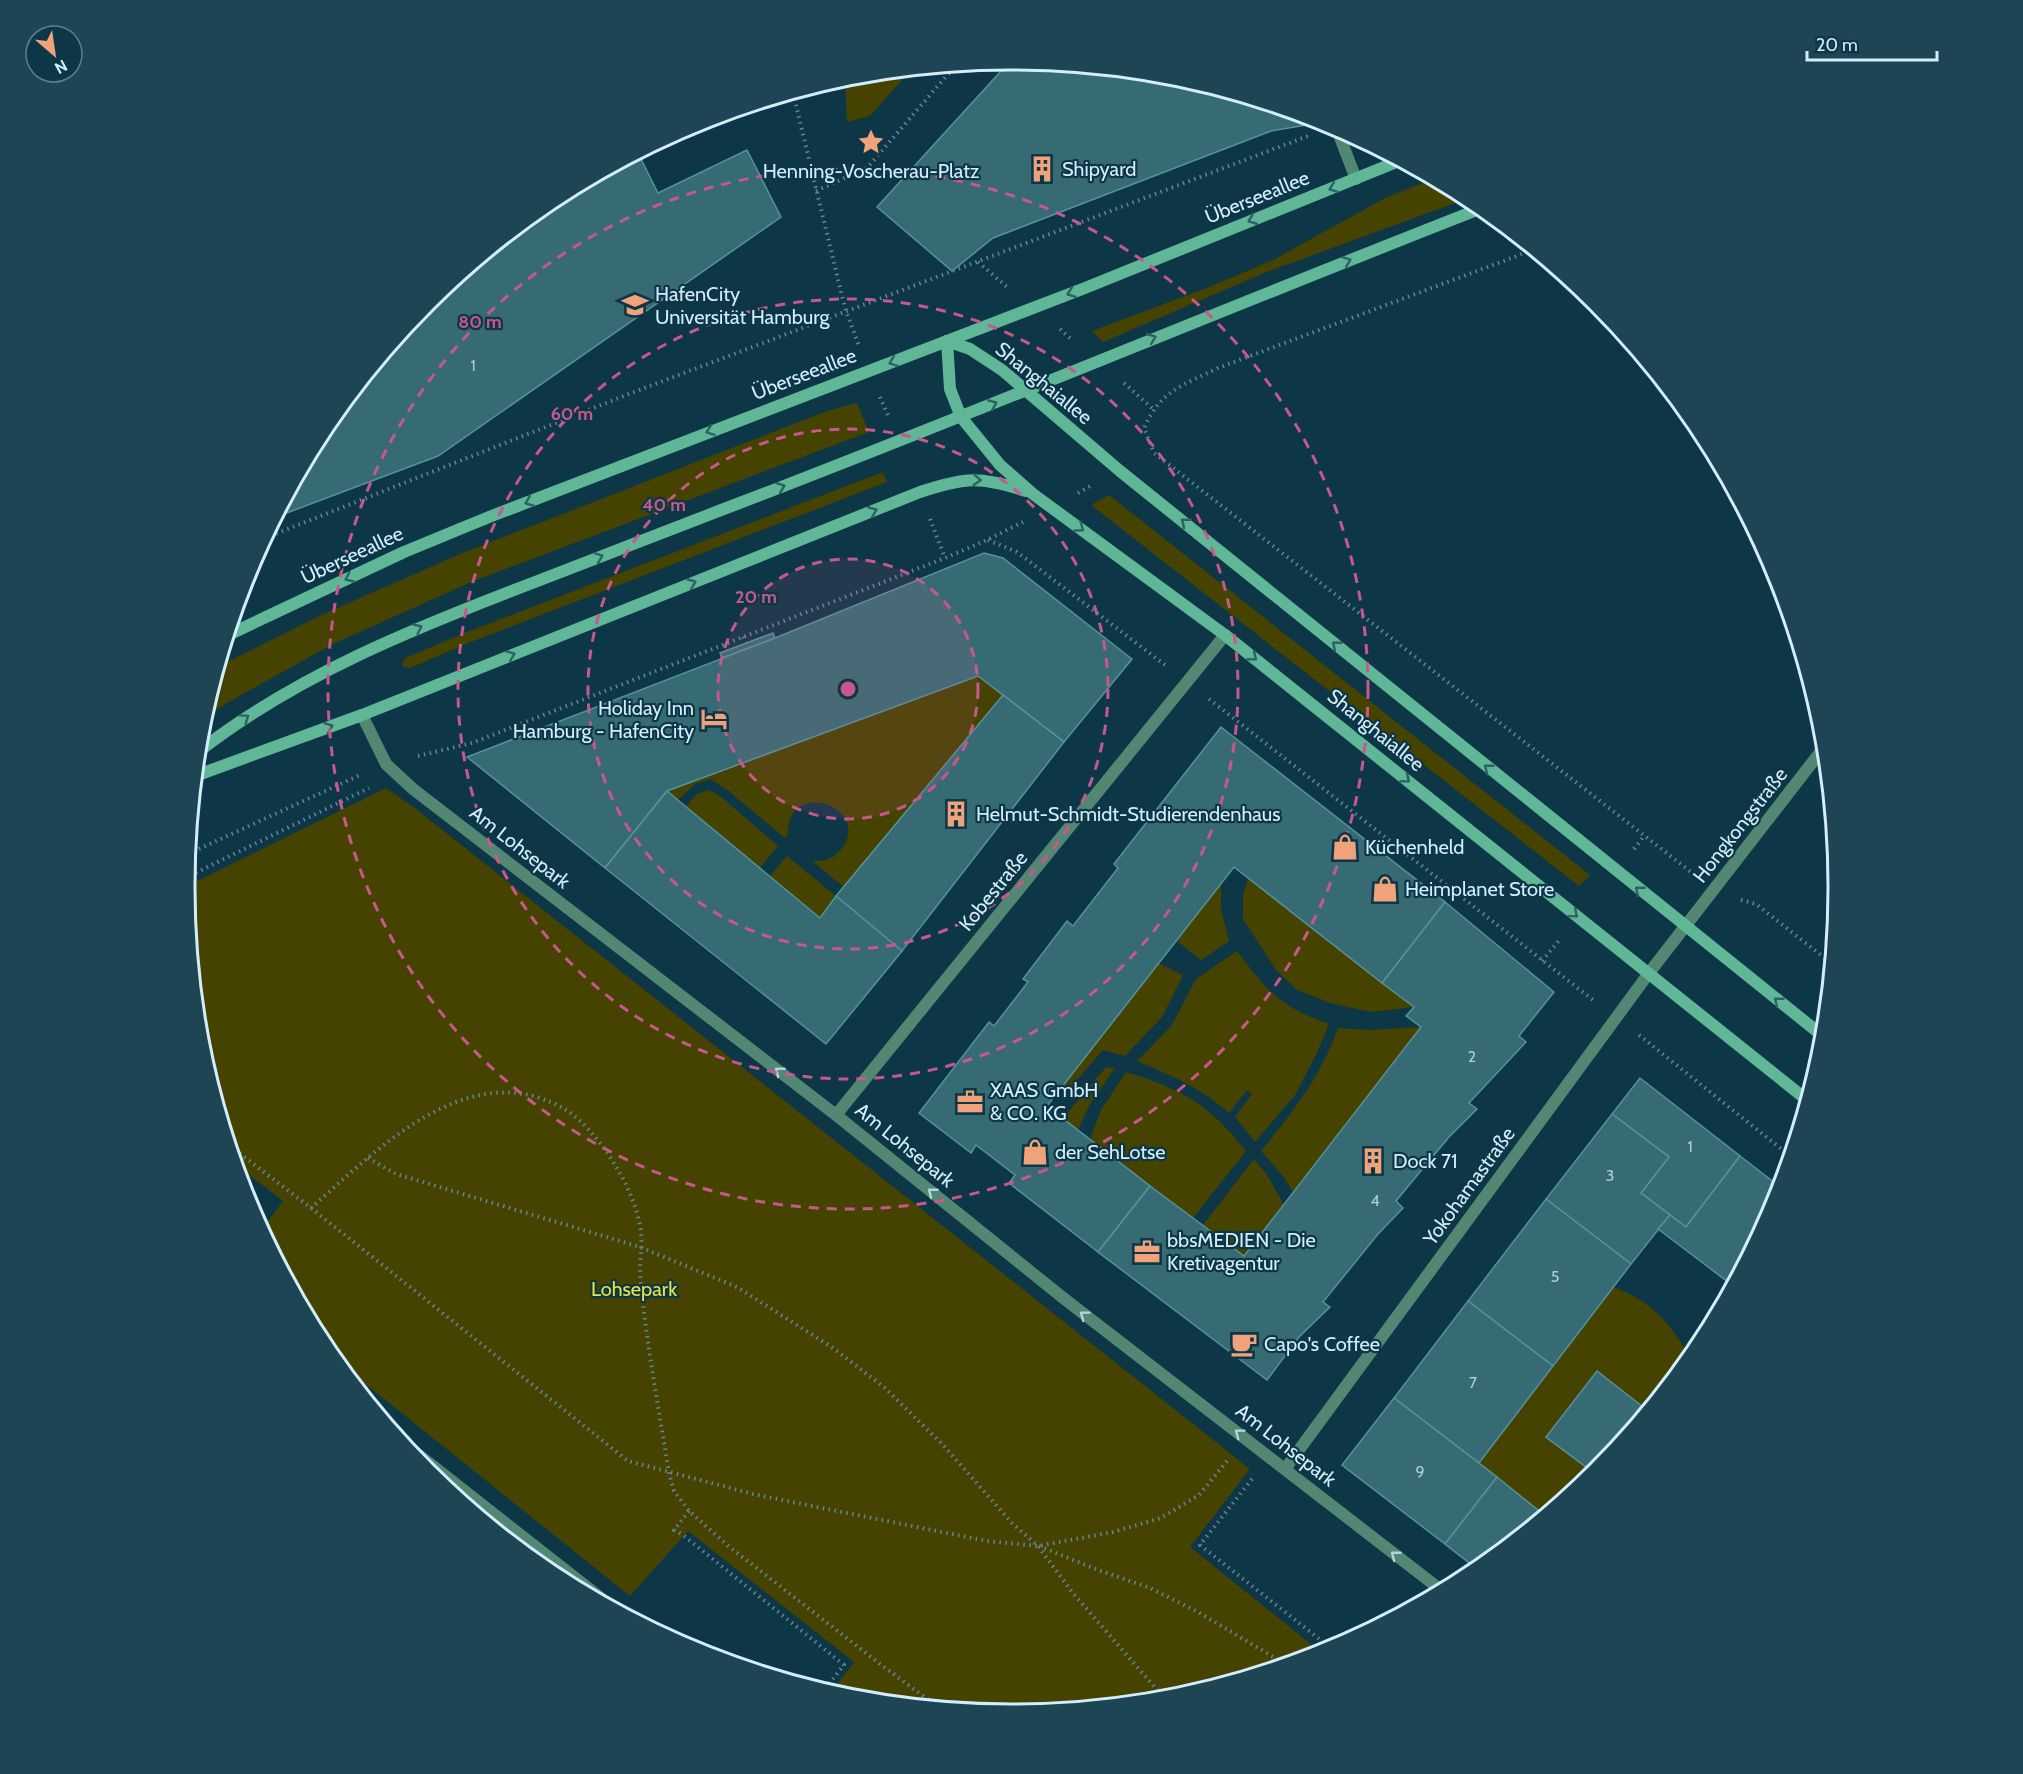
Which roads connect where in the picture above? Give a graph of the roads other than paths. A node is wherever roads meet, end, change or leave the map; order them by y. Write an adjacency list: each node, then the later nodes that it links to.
1 (1341, 141): 3 (street)
2 (1391, 165): 3 (main road, Überseeallee)
3 (1356, 179): 5 (main road, Überseeallee, one-way to 5)
4 (1471, 212): 6 (main road, one-way to 4)
5 (947, 341): 6 (main road, Shanghaiallee); 7 (main road, Shanghaiallee); 9 (main road, Überseeallee, one-way to 9)
6 (1026, 391): 7 (main road, one-way to 6); 15 (main road, Shanghaiallee, one-way to 6)
7 (961, 417): 8 (main road, Shanghaiallee); 12 (main road, one-way to 7)
8 (1033, 494): 10 (main road, Shanghaiallee, one-way to 10); 11 (main road, one-way to 8)
9 (236, 631)
10 (1225, 635): 16 (main road, Shanghaiallee, one-way to 16); 19 (street, Kobestraße)
11 (362, 715): 14 (main road, one-way to 11); 19 (street, Am Lohsepark, one-way to 11)
12 (208, 745)
13 (1817, 756): 15 (street, Hongkongstraße)
14 (203, 773)
15 (1685, 927): 16 (street, Yokohamastraße); 17 (main road, Shanghaiallee, one-way to 15)
16 (1649, 974): 18 (main road, Shanghaiallee); 20 (street, Yokohamastraße)
17 (1815, 1030)
18 (1801, 1095)
19 (836, 1115): 20 (street, Am Lohsepark, one-way to 19)
20 (1285, 1469): 23 (street, Am Lohsepark, one-way to 20)
21 (452, 1481): 22 (street)
22 (568, 1572)
23 (1435, 1585)

